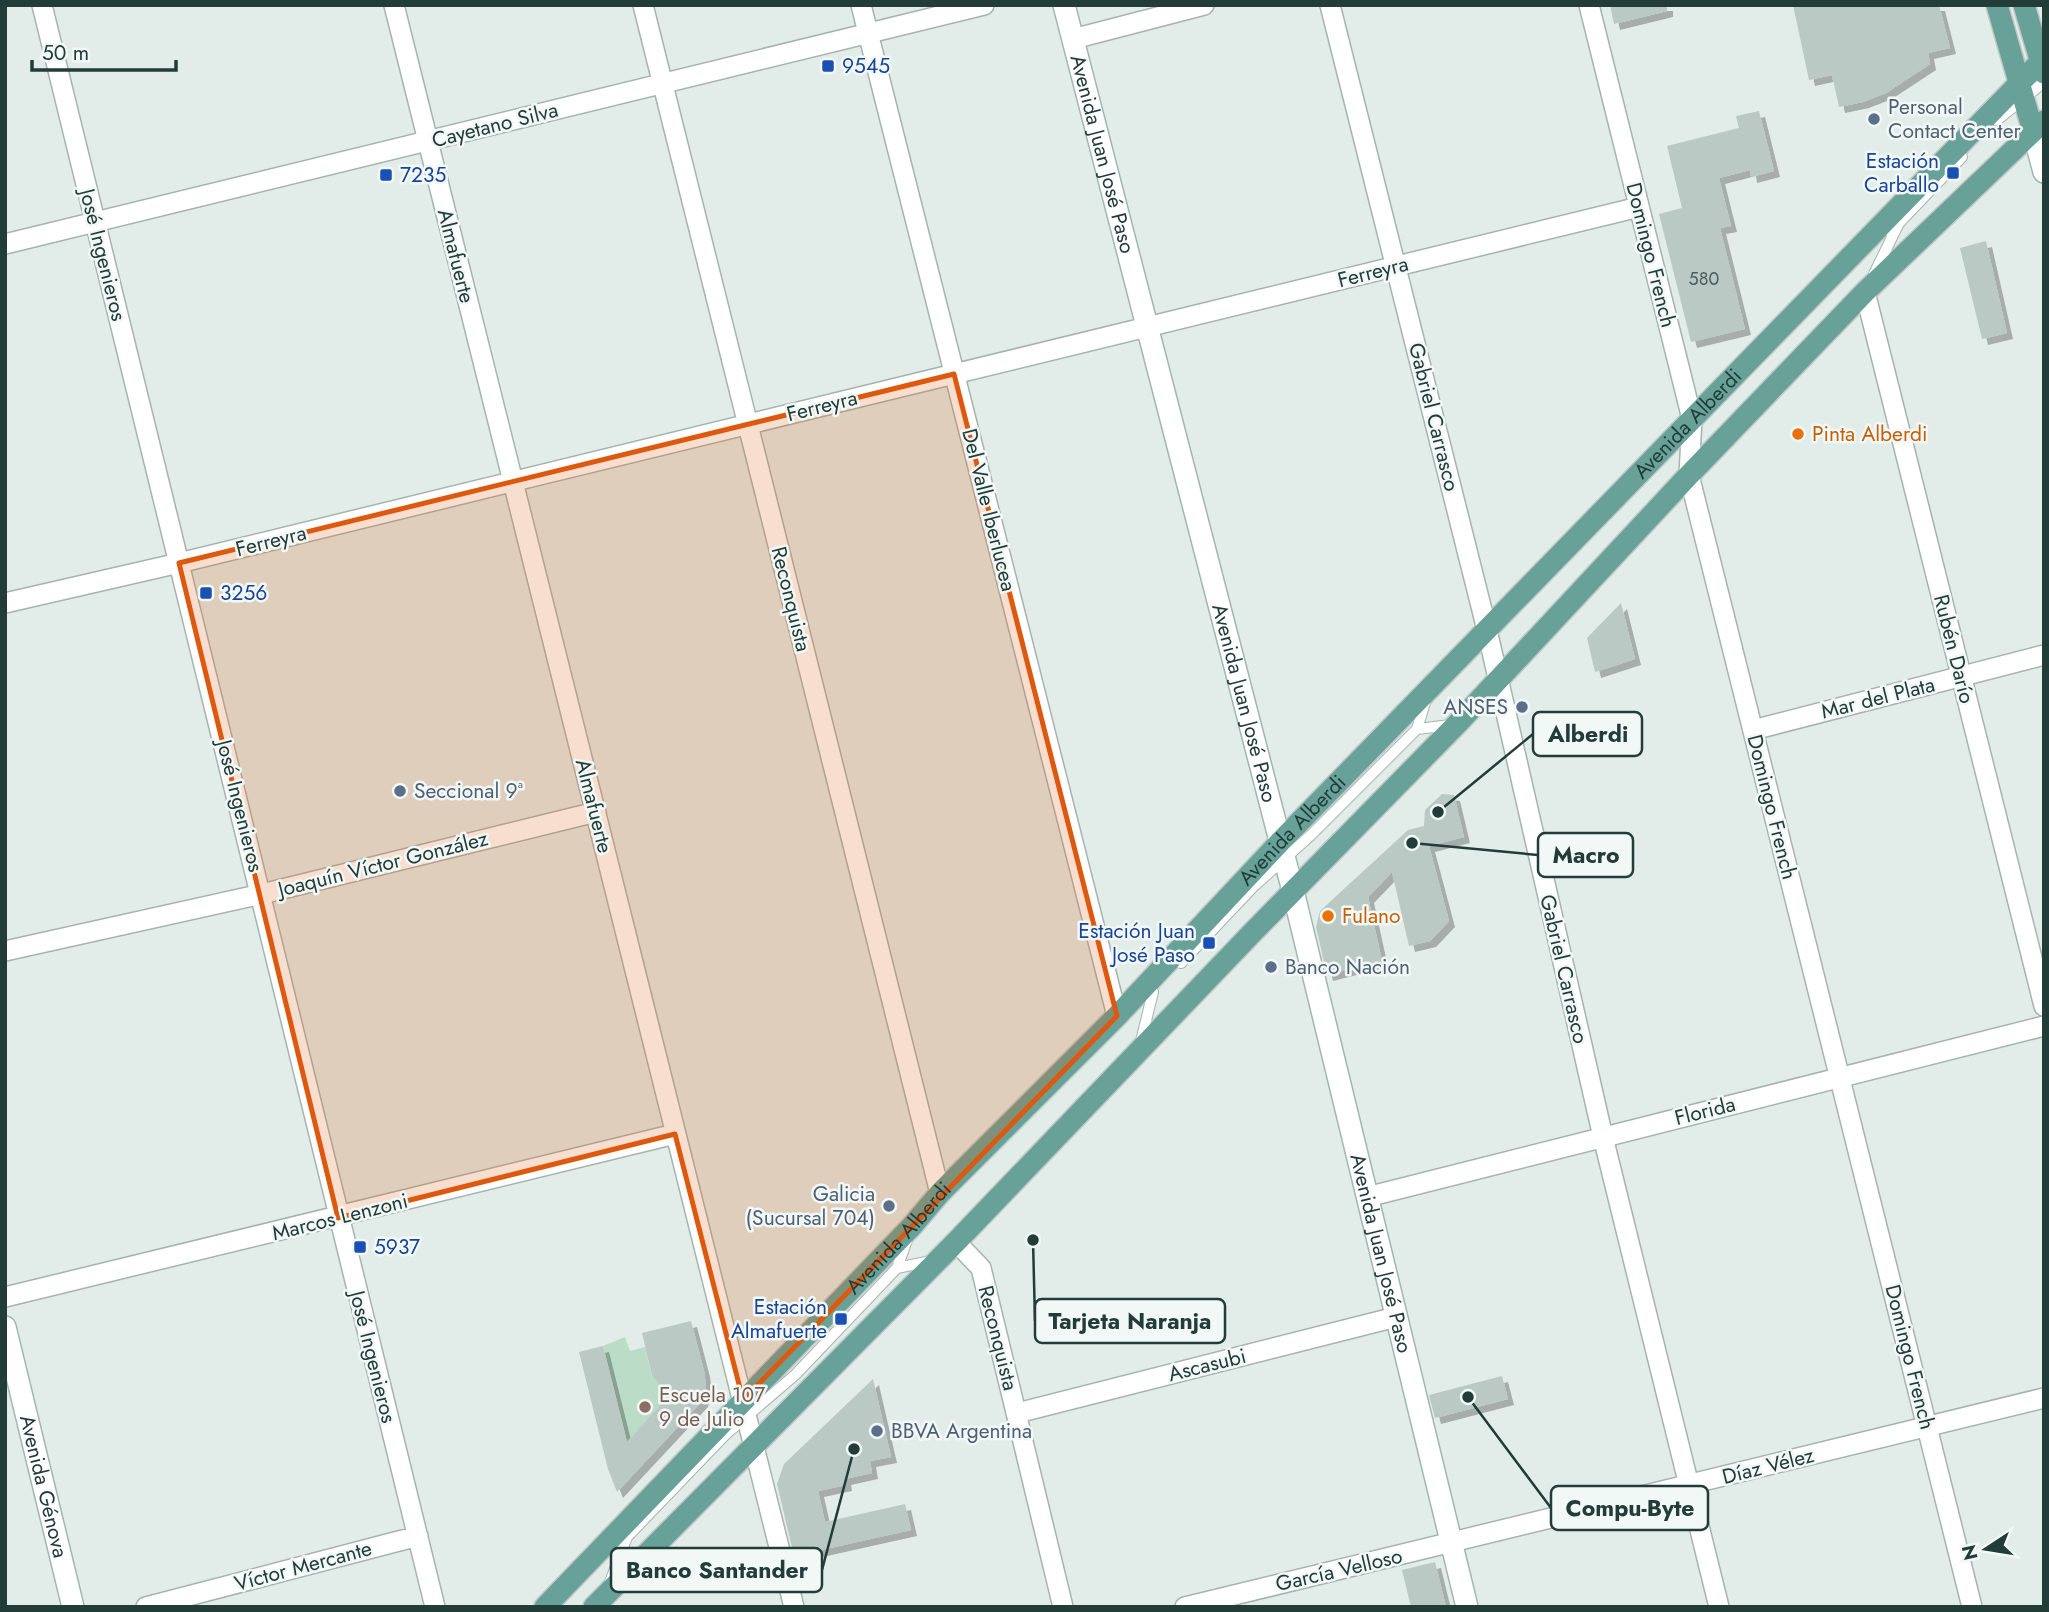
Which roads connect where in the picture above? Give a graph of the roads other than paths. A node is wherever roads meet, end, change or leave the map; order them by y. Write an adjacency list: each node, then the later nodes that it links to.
1 (42, 5): 21 (street, José Ingenieros)
2 (394, 5): 18 (street, Almafuerte)
3 (643, 5): 15 (street, Reconquista)
4 (861, 5): 12 (street, Del Valle Iberlucea)
5 (984, 5): 12 (street, Cayetano Silva)
6 (1064, 5): 13 (street, Avenida Juan José Paso)
7 (1204, 5): 13 (street)
8 (1330, 5): 25 (street, Gabriel Carrasco)
9 (1588, 5): 20 (street, Domingo French)
10 (1997, 5): 16 (main road)
11 (2024, 5): 14 (main road)
12 (868, 34): 15 (street, Cayetano Silva); 28 (street, Del Valle Iberlucea)
13 (1073, 39): 27 (street, Avenida Juan José Paso)
14 (2043, 69): 16 (main road, Avenida Alberdi)
15 (663, 84): 18 (street, Cayetano Silva); 30 (street, Reconquista)
16 (2022, 91): 17 (main road); 22 (lane); 24 (main road, Avenida Alberdi)
17 (2039, 126): 19 (street); 26 (main road, Avenida Alberdi)
18 (428, 141): 21 (street, Cayetano Silva); 32 (street, Almafuerte)
19 (2044, 172)
20 (1639, 207): 25 (street, Ferreyra); 29 (street, Domingo French)
21 (95, 222): 23 (street, Cayetano Silva); 33 (street, José Ingenieros)
22 (1900, 222): 24 (lane); 26 (lane)
23 (5, 244)
24 (1854, 254): 29 (main road, Avenida Alberdi)
25 (1395, 266): 27 (street, Ferreyra); 35 (street, Gabriel Carrasco)
26 (1865, 292): 31 (main road, Avenida Alberdi); 37 (street, Rubén Darío)
27 (1147, 327): 28 (street, Ferreyra); 44 (street, Avenida Juan José Paso)
28 (954, 374): 30 (street, Ferreyra); 50 (street, Del Valle Iberlucea)
29 (1692, 419): 31 (street, Domingo French); 35 (main road, Avenida Alberdi)
30 (748, 424): 32 (street, Ferreyra); 56 (street, Reconquista)
31 (1689, 475): 38 (main road, Avenida Alberdi); 42 (street, Domingo French)
32 (512, 482): 33 (street, Ferreyra); 43 (street, Almafuerte)
33 (179, 563): 34 (street, Ferreyra); 46 (street, José Ingenieros)
34 (5, 603)
35 (1487, 630): 38 (street, Gabriel Carrasco); 39 (main road, Avenida Alberdi)
36 (2044, 655): 37 (street, Mar del Plata)
37 (1960, 677): 42 (street, Mar del Plata); 49 (street, Rubén Darío)
38 (1498, 681): 40 (main road, Avenida Alberdi); 55 (street, Gabriel Carrasco)
39 (1428, 692): 41 (lane); 44 (main road, Avenida Alberdi)
40 (1457, 724): 41 (lane); 45 (main road, Avenida Alberdi)
41 (1417, 729): 44 (lane)
42 (1753, 730): 53 (street, Domingo French)
43 (596, 812): 46 (street, Joaquín Víctor González); 54 (street, Almafuerte)
44 (1282, 851): 45 (street, Avenida Juan José Paso); 48 (lane); 50 (main road, Avenida Alberdi)
45 (1293, 891): 52 (main road, Avenida Alberdi); 57 (street, Avenida Juan José Paso)
46 (262, 894): 47 (street, Joaquín Víctor González); 58 (street, José Ingenieros)
47 (5, 951)
48 (1153, 992): 50 (lane); 52 (lane)
49 (2044, 1006)
50 (1117, 1016): 56 (main road, Avenida Alberdi)
51 (2044, 1026): 53 (street, Florida)
52 (1140, 1048): 60 (main road, Avenida Alberdi)
53 (1840, 1077): 55 (street, Florida); 69 (street, Domingo French)
54 (675, 1133): 58 (street, Marcos Lenzoni); 67 (street, Almafuerte)
55 (1603, 1138): 57 (street, Florida); 71 (street, Gabriel Carrasco)
56 (940, 1193): 59 (main road, Avenida Alberdi)
57 (1367, 1197): 64 (street, Avenida Juan José Paso)
58 (338, 1217): 63 (street, Marcos Lenzoni); 72 (street, José Ingenieros)
59 (912, 1226): 62 (lane); 67 (main road, Avenida Alberdi)
60 (956, 1242): 61 (main road, Avenida Alberdi); 68 (street, Reconquista)
61 (938, 1259): 62 (lane); 70 (main road, Avenida Alberdi)
62 (897, 1268): 67 (lane)
63 (5, 1297)
64 (1396, 1317): 68 (street, Ascasubi); 74 (street, Avenida Juan José Paso)
65 (5, 1327): 77 (street, Avenida Génova)
66 (2044, 1398): 69 (street, Díaz Vélez)
67 (746, 1408): 70 (street, Almafuerte); 73 (lane); 75 (main road, Avenida Alberdi)
68 (1017, 1413): 82 (street, Reconquista)
69 (1927, 1427): 71 (street, Díaz Vélez); 86 (street, Domingo French)
70 (754, 1444): 76 (main road, Avenida Alberdi); 81 (street, Almafuerte)
71 (1689, 1485): 74 (street, Díaz Vélez); 85 (street, Gabriel Carrasco)
72 (418, 1536): 78 (street, Víctor Mercante); 79 (street, José Ingenieros)
73 (627, 1537): 75 (lane); 76 (lane)
74 (1452, 1544): 83 (street, García Velloso); 84 (street, Avenida Juan José Paso)
75 (587, 1562): 80 (main road, Avenida Alberdi)
76 (599, 1601)
77 (73, 1607)
78 (146, 1607)
79 (435, 1607)
80 (545, 1607)
81 (794, 1607)
82 (1063, 1607)
83 (1185, 1607)
84 (1467, 1607)
85 (1718, 1607)
86 (1972, 1607)

